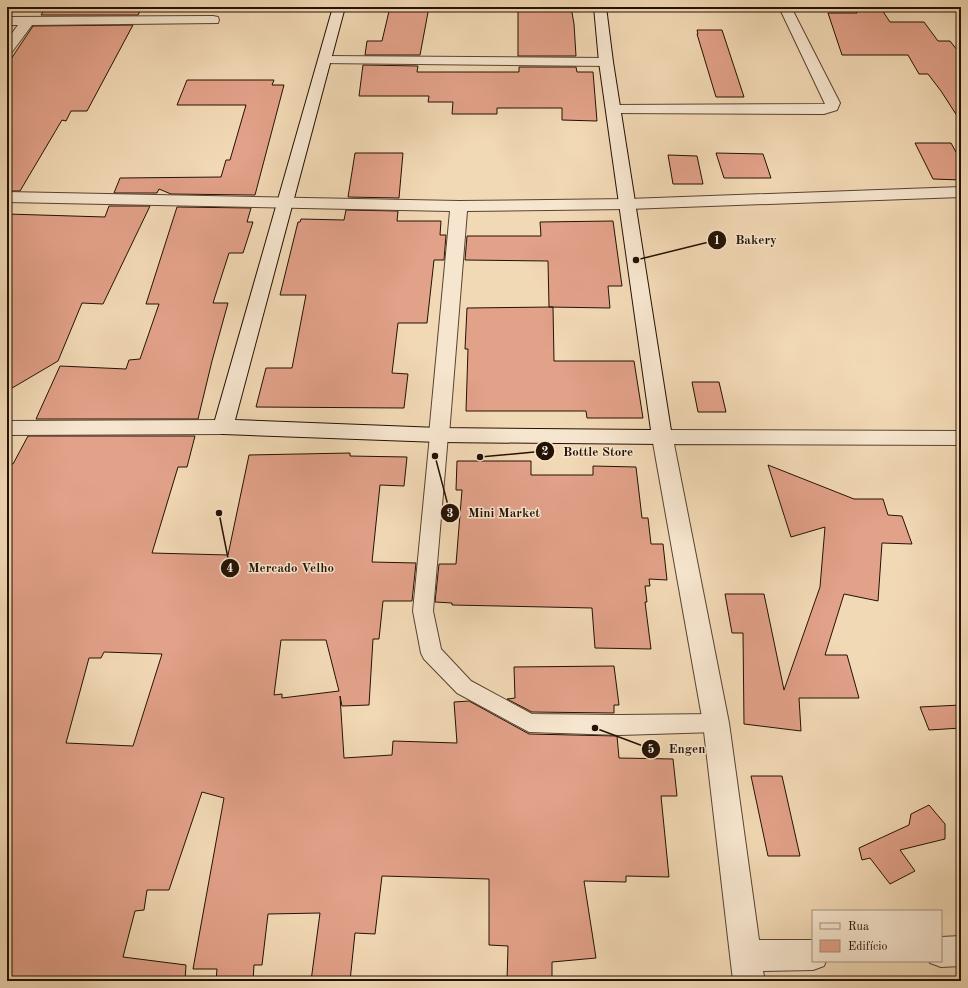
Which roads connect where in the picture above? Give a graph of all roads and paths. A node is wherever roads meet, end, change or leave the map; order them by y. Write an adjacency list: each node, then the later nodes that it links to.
1 (339, 7): 8 (street)
2 (600, 7): 9 (street)
3 (786, 7): 10 (street)
4 (213, 20): 6 (street)
5 (7, 21): 6 (street)
6 (28, 21): 7 (street)
7 (7, 49)
8 (325, 60): 9 (street); 13 (street)
9 (606, 62): 10 (street)
10 (613, 109): 14 (street)
11 (961, 192): 14 (street)
12 (7, 197): 13 (street)
13 (284, 202): 15 (street); 16 (street)
14 (628, 204): 15 (street); 19 (street)
15 (460, 206): 18 (street)
16 (223, 427): 17 (street); 18 (street)
17 (7, 428)
18 (439, 435): 19 (street); 21 (lane)
19 (662, 437): 20 (street); 21 (street)
20 (961, 438)
21 (716, 723): 25 (street)
22 (961, 951): 23 (street)
23 (942, 952)
24 (812, 955): 25 (street)
25 (748, 969)

